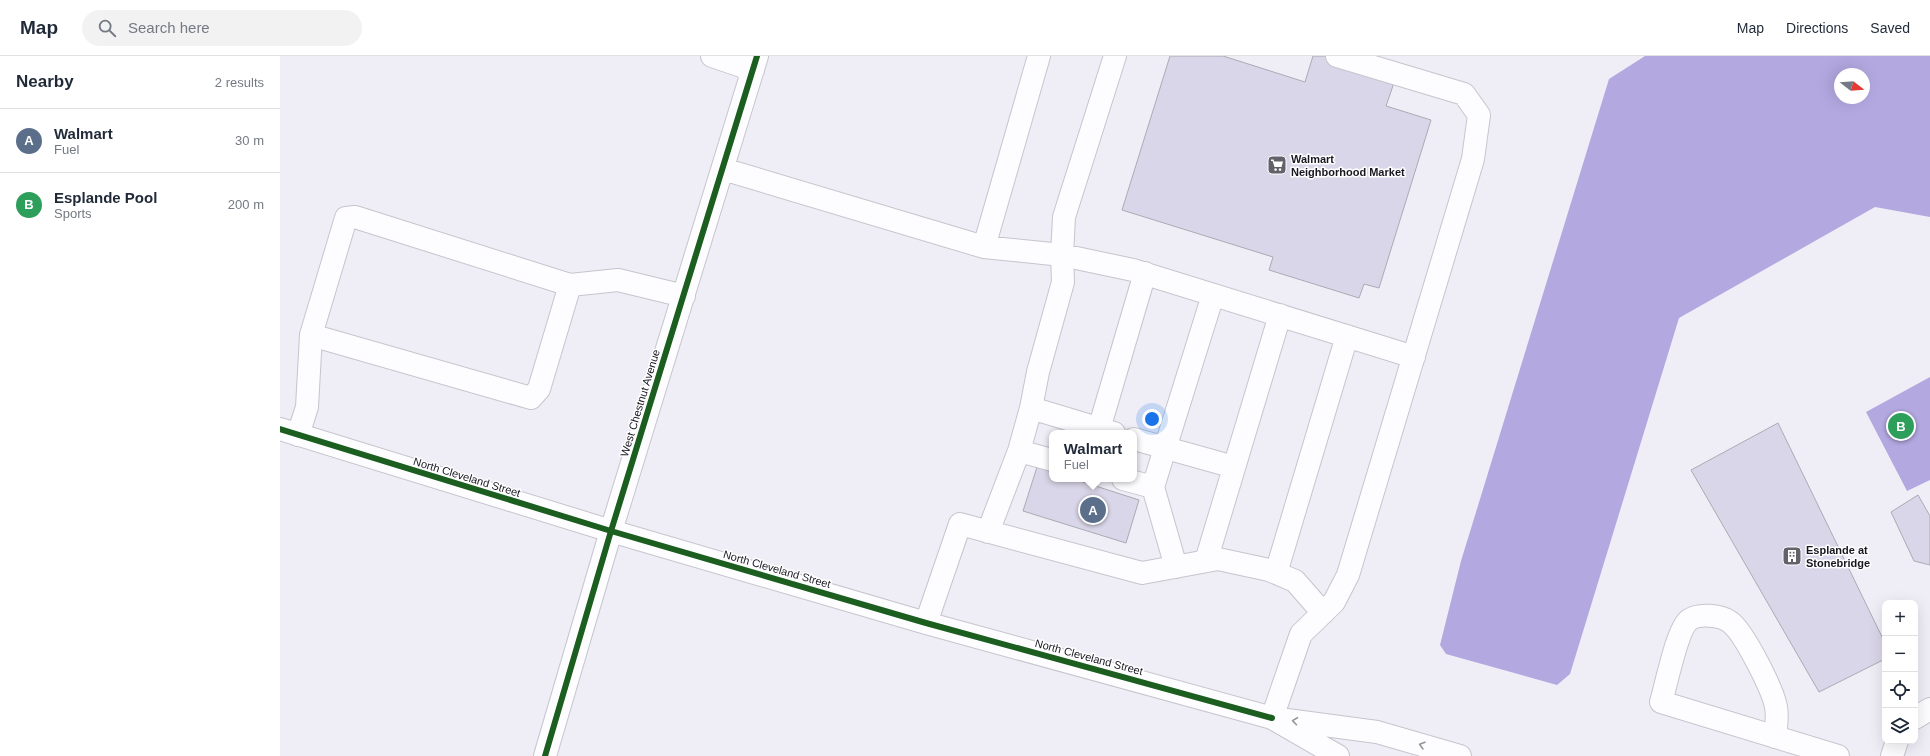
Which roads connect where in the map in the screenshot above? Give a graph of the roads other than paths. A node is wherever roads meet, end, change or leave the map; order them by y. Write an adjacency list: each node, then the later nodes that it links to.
1 (712, 56): 5 (street)
2 (1039, 56): 7 (street)
3 (1115, 56): 8 (street)
4 (1337, 56): 16 (street)
5 (755, 63): 6 (street, West Chestnut Avenue)
6 (723, 169): 7 (street); 12 (street, West Chestnut Avenue)
7 (984, 247): 8 (street)
8 (1062, 255): 9 (street); 17 (street)
9 (1145, 274): 11 (street); 19 (street)
10 (570, 285): 12 (street); 14 (street); 14 (street)
11 (1213, 295): 13 (street); 22 (street)
12 (684, 296): 28 (street, West Chestnut Avenue)
13 (1280, 315): 15 (street); 25 (street)
14 (311, 335): 20 (street)
15 (1347, 336): 16 (street); 32 (street)
16 (1414, 357): 33 (street)
17 (1031, 408): 18 (street); 23 (street)
18 (1103, 430)
19 (1106, 430)
20 (289, 432): 28 (street, North Cleveland Street)
21 (1137, 440): 22 (street)
22 (1165, 448): 25 (street); 27 (street)
23 (1019, 451): 24 (street); 29 (street)
24 (1049, 459)
25 (1234, 467): 30 (street)
26 (1134, 482): 27 (street)
27 (1153, 487): 31 (street)
28 (611, 531): 34 (street, North Cleveland Street); 40 (street, West Chestnut Avenue)
29 (988, 532): 31 (street); 34 (street)
30 (1206, 561): 31 (street); 32 (street)
31 (1176, 567)
32 (1276, 573): 33 (street)
33 (1322, 613): 37 (street)
34 (926, 623): 37 (street, North Cleveland Street)
35 (1930, 708): 36 (street)
36 (1918, 716)
37 (1272, 718): 41 (street, North Cleveland Street); 42 (street, North Cleveland Street, one-way to 37)
38 (1775, 737): 38 (street); 43 (street)
39 (1896, 744): 44 (street)
40 (545, 756)
41 (1338, 756)
42 (1460, 756)
43 (1838, 756)
44 (1892, 756)

